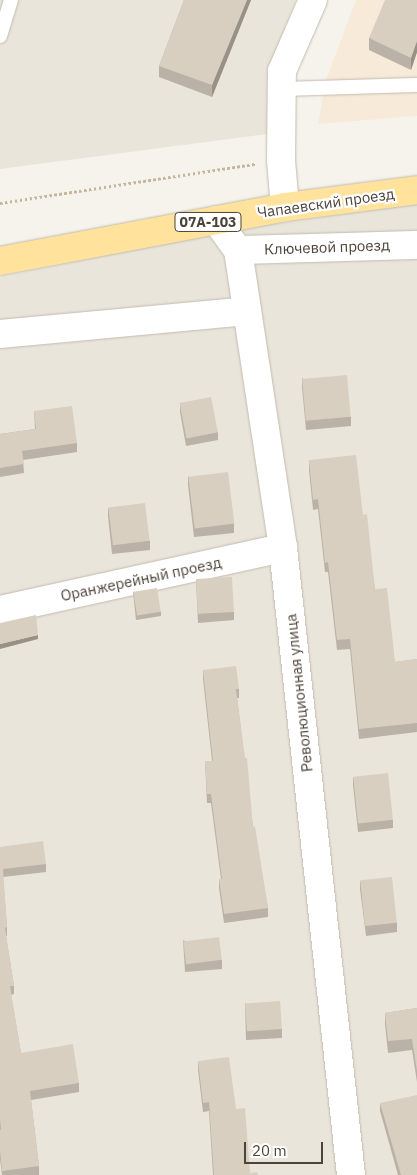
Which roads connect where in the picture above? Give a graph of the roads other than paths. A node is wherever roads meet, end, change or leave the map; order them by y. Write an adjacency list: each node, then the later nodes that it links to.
1 (11, 0): 3 (lane)
2 (313, 0): 5 (street)
3 (0, 36)
4 (417, 85): 5 (lane)
5 (282, 89): 7 (street)
6 (417, 190): 7 (main road, Чапаевский проезд / 07А-103)
7 (285, 207): 8 (main road, Чапаевский проезд / 07А-103)
8 (216, 220): 10 (street, Революционная улица); 11 (main road, Чапаевский проезд / 07А-103)
9 (417, 245): 10 (street, Ключевой проезд)
10 (238, 250): 12 (street, Революционная улица)
11 (0, 261)
12 (247, 311): 13 (street); 14 (street, Революционная улица)
13 (0, 334)
14 (283, 548): 15 (street, Оранжерейный проезд); 16 (street, Революционная улица)
15 (0, 610)
16 (352, 1175)

